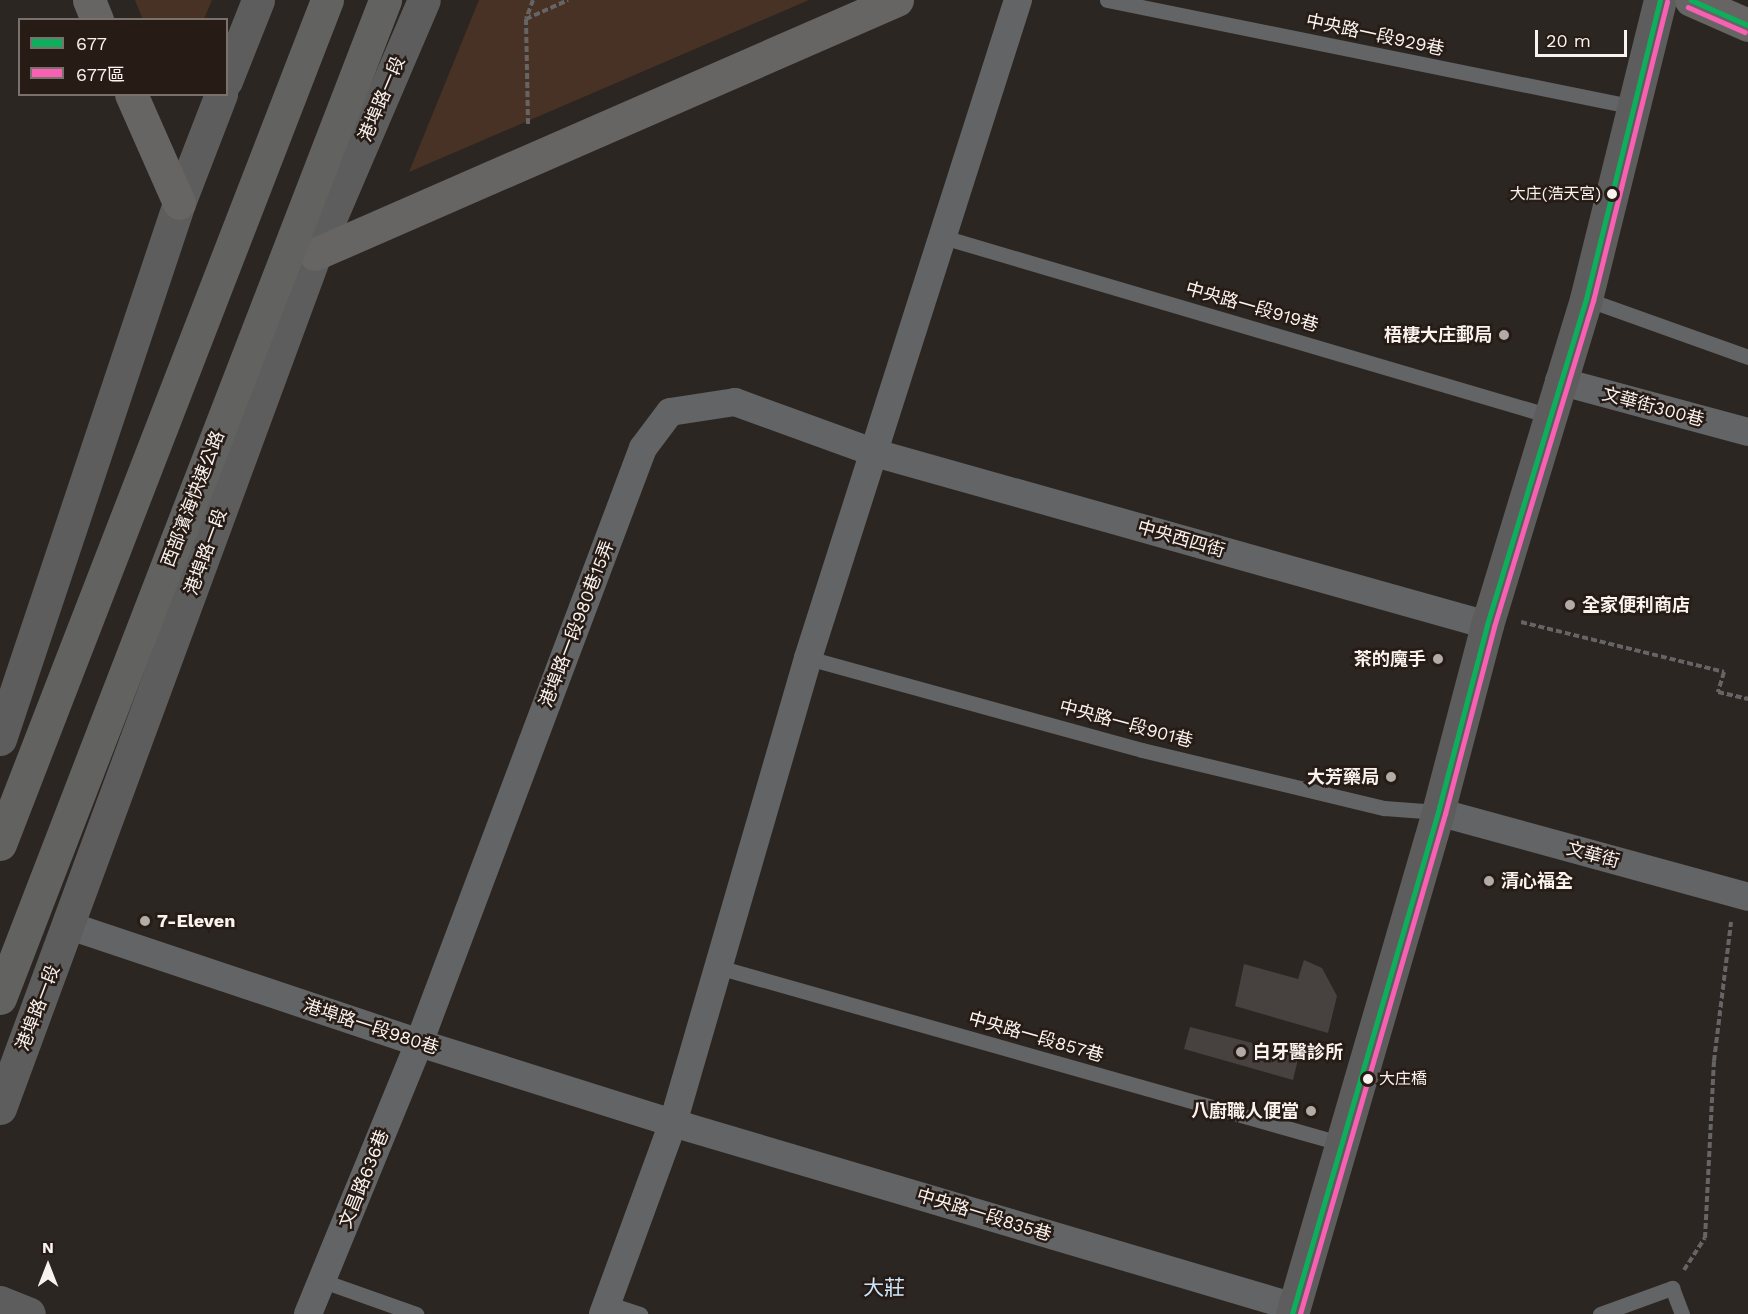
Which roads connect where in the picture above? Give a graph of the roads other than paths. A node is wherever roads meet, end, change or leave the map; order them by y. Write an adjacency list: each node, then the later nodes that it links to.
1 (88, 0): 11 (main road)
2 (258, 0): 13 (street)
3 (327, 0): 30 (highway)
4 (385, 0): 34 (highway, 西部濱海快速公路)
5 (424, 0): 19 (street, 港埠路一段)
6 (897, 0): 19 (main road)
7 (1018, 0): 18 (street)
8 (1107, 0): 16 (lane, 中央路一段929巷)
9 (1660, 0): 16 (street)
10 (1690, 0): 12 (main road)
11 (96, 18)
12 (1748, 25)
13 (228, 76)
14 (132, 96): 17 (main road)
15 (220, 96): 17 (street)
16 (1635, 107): 20 (street)
17 (179, 203): 28 (street)
18 (943, 237): 23 (lane, 中央路一段919巷); 25 (street)
19 (315, 254): 32 (street, 港埠路一段)
20 (1586, 299): 21 (lane); 22 (street)
21 (1748, 357)
22 (1559, 381): 23 (street); 24 (street, 文華街300巷)
23 (1550, 416): 26 (street)
24 (1748, 432)
25 (875, 453): 26 (street, 中央西四街); 27 (street); 35 (street, 港埠路一段980巷15弄)
26 (1487, 626): 29 (street)
27 (808, 658): 29 (lane, 中央路一段901巷); 33 (street)
28 (0, 739)
29 (1438, 812): 31 (street, 文華街); 38 (street)
30 (0, 844)
31 (1742, 895)
32 (70, 926): 35 (street, 港埠路一段980巷); 36 (street, 港埠路一段)
33 (718, 967): 37 (street); 38 (lane, 中央路一段857巷)
34 (0, 998)
35 (419, 1043): 37 (street, 港埠路一段980巷); 39 (street, 文昌路636巷)
36 (0, 1108)
37 (673, 1123): 41 (street); 42 (street, 中央路一段835巷)
38 (1343, 1144): 42 (street)
39 (323, 1281): 44 (street, 文昌路636巷); 45 (lane)
40 (0, 1302): 43 (street)
41 (604, 1308): 46 (lane)
42 (1300, 1312)
43 (29, 1314)
44 (308, 1314)
45 (416, 1314)
46 (640, 1314)
47 (1600, 1314): 48 (lane)
48 (1682, 1314)

